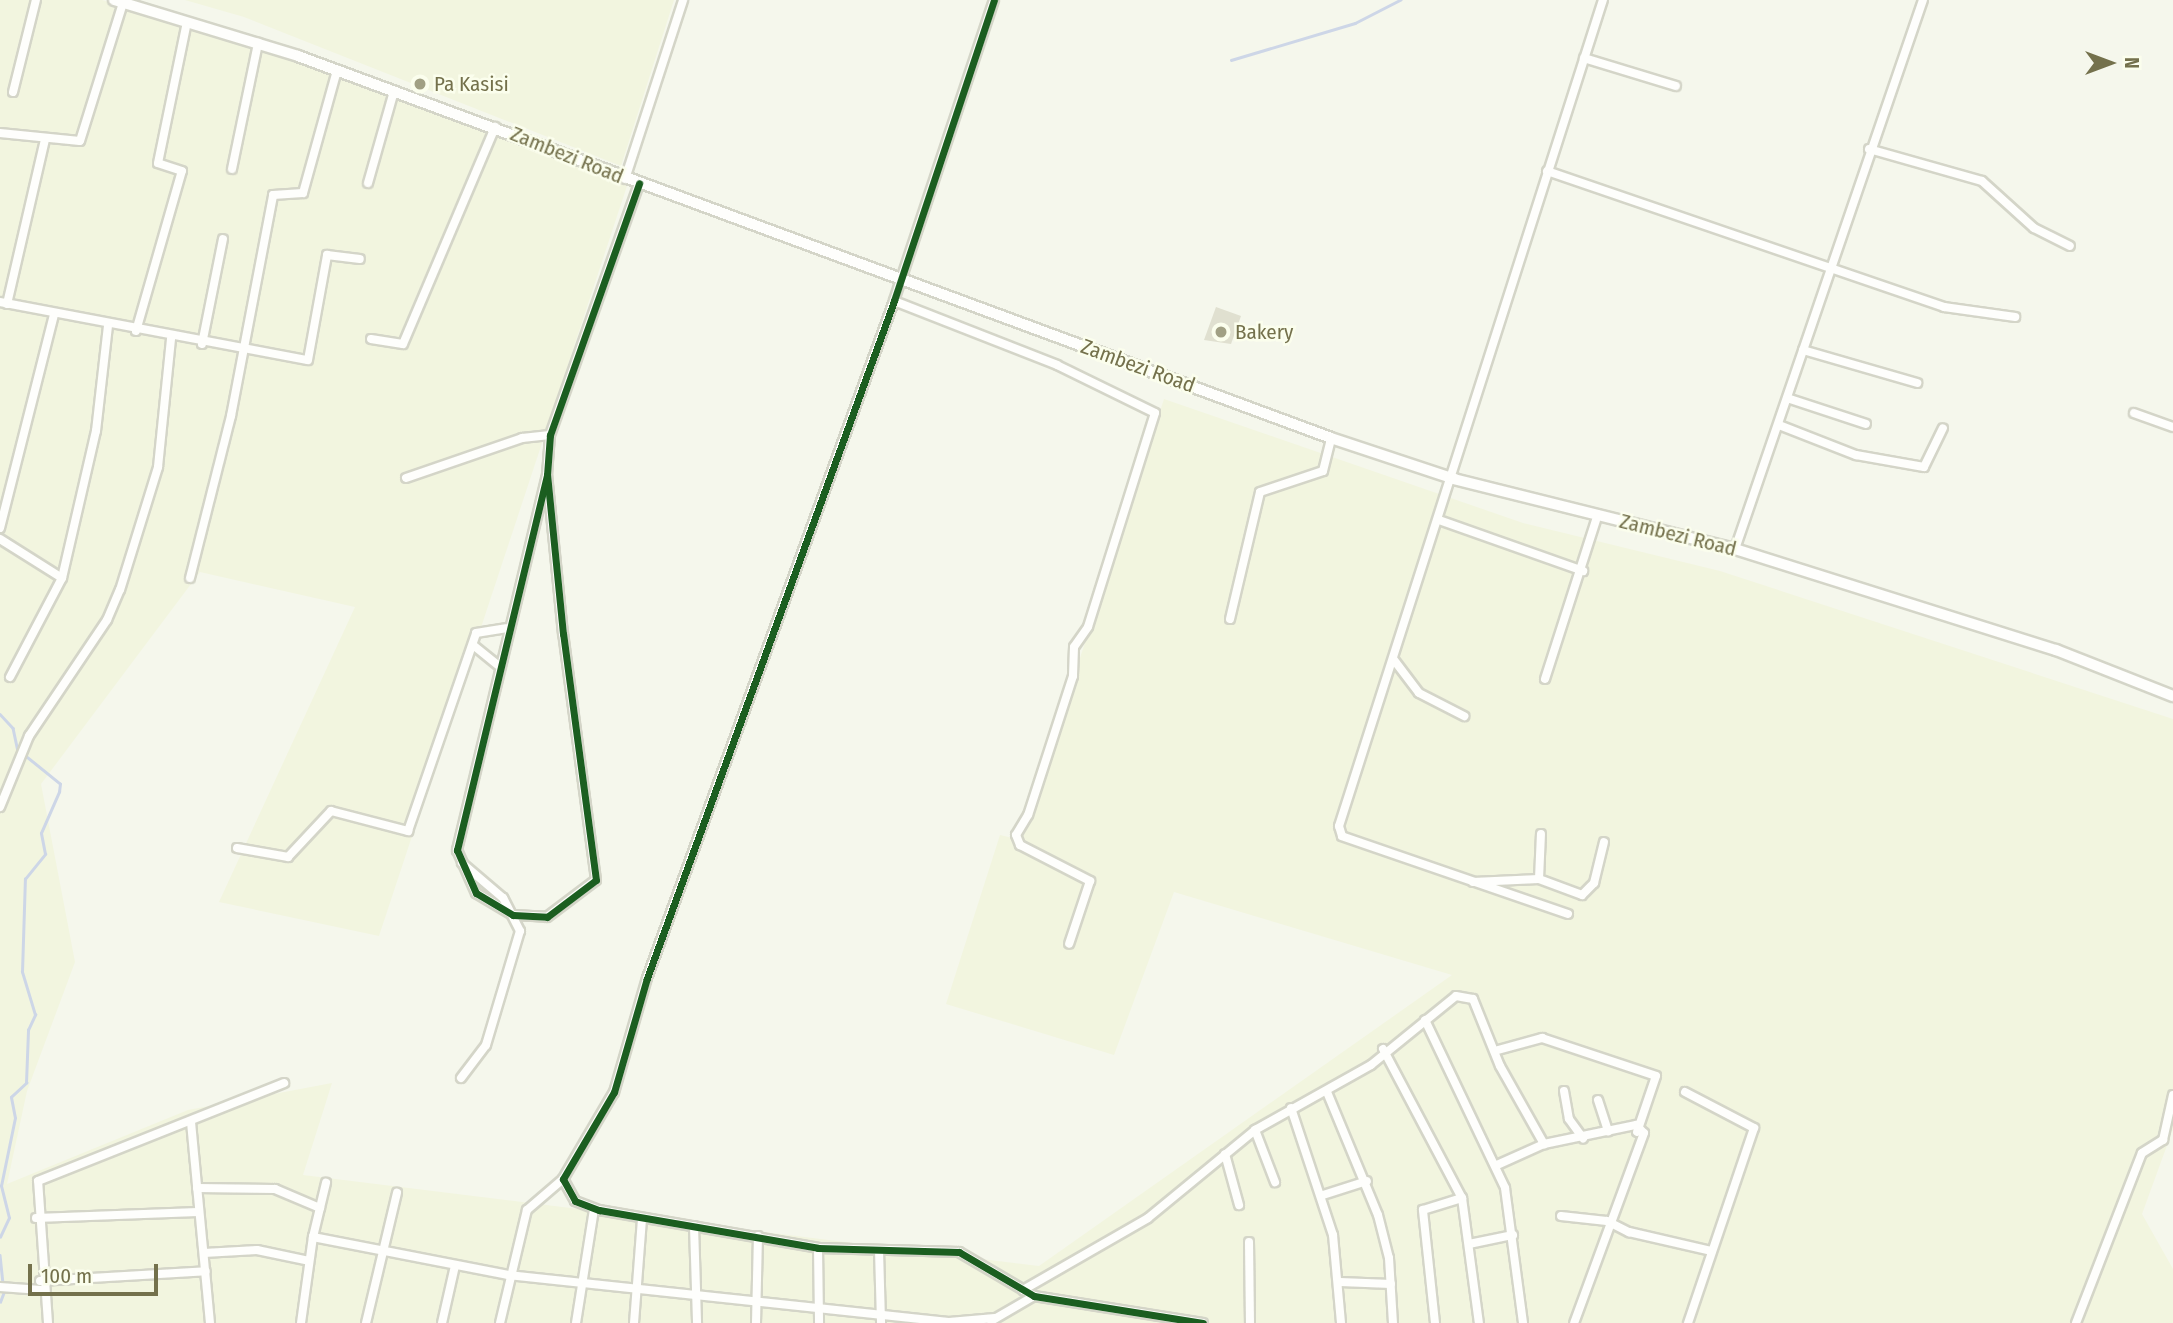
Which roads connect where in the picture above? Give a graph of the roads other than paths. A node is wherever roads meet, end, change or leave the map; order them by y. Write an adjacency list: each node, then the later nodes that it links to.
1 (36, 0): 13 (street)
2 (683, 0): 20 (street)
3 (995, 0): 27 (street)
4 (1603, 0): 9 (street)
5 (1923, 0): 17 (street)
6 (118, 1): 7 (main road, Zambezi Road); 16 (street)
7 (187, 22): 8 (main road, Zambezi Road); 33 (street)
8 (258, 43): 10 (main road, Zambezi Road); 18 (street)
9 (1584, 58): 11 (street); 19 (street)
10 (337, 70): 12 (main road, Zambezi Road); 37 (street)
11 (1676, 86)
12 (394, 91): 14 (main road, Zambezi Road); 21 (street)
13 (13, 92)
14 (495, 127): 20 (main road, Zambezi Road); 35 (street)
15 (0, 133): 16 (street)
16 (45, 140): 29 (street)
17 (1869, 149): 24 (street); 26 (street)
18 (232, 170)
19 (1547, 171): 26 (street); 50 (street)
20 (625, 179): 22 (main road, Zambezi Road)
21 (368, 183)
22 (639, 183): 27 (main road, Zambezi Road); 46 (street)
23 (223, 239): 36 (street)
24 (2070, 246)
25 (360, 259): 37 (street)
26 (1828, 269): 31 (street); 38 (street)
27 (901, 277): 28 (street); 47 (main road, Zambezi Road)
28 (894, 301): 77 (street); 99 (street)
29 (3, 303): 30 (street)
30 (54, 314): 32 (street); 53 (street)
31 (2015, 317)
32 (108, 326): 33 (street); 57 (street)
33 (136, 331): 34 (street)
34 (172, 339): 36 (street); 68 (street)
35 (370, 339)
36 (202, 344): 37 (street)
37 (242, 349): 58 (street)
38 (1803, 350): 39 (street); 40 (street)
39 (1917, 383)
40 (1787, 398): 42 (street); 43 (street)
41 (2134, 414): 44 (street)
42 (1866, 424)
43 (1779, 425): 45 (street); 55 (street)
44 (2173, 427)
45 (1943, 428)
46 (550, 435): 48 (street); 49 (street)
47 (1331, 438): 50 (main road, Zambezi Road); 59 (street)
48 (547, 475): 60 (street); 75 (street)
49 (406, 478)
50 (1454, 479): 51 (main road, Zambezi Road); 52 (street)
51 (1598, 514): 55 (main road, Zambezi Road); 56 (street)
52 (1439, 520): 56 (street); 62 (street)
53 (0, 528)
54 (0, 539): 57 (street)
55 (1735, 549): 66 (main road, Zambezi Road)
56 (1583, 571): 65 (street)
57 (62, 578): 64 (street)
58 (190, 578)
59 (1230, 618)
60 (506, 628): 61 (street); 63 (street)
61 (472, 645): 63 (street); 71 (street)
62 (1394, 660): 67 (street); 74 (street)
63 (498, 665): 72 (street)
64 (10, 677)
65 (1545, 678)
66 (2173, 696)
67 (1464, 716)
68 (0, 807)
69 (1541, 834): 73 (street)
70 (1604, 842): 73 (street)
71 (237, 848)
72 (462, 863): 75 (street); 75 (street)
73 (1539, 879): 74 (street)
74 (1473, 882): 76 (street)
75 (513, 915): 81 (street)
76 (1568, 915)
77 (1069, 944)
78 (1425, 1020): 79 (street); 80 (street); 98 (street)
79 (1383, 1049): 84 (street); 106 (street)
80 (1498, 1050): 92 (street); 96 (street)
81 (461, 1078)
82 (284, 1083): 89 (street)
83 (1564, 1091): 93 (street)
84 (1327, 1092): 88 (street); 100 (street)
85 (1685, 1092): 124 (street)
86 (2173, 1095): 94 (street)
87 (1598, 1100): 91 (street)
88 (1292, 1108): 90 (street); 105 (street)
89 (191, 1122): 103 (street); 112 (street)
90 (1255, 1130): 97 (street); 101 (street)
91 (1608, 1131): 92 (street); 93 (street)
92 (1637, 1132): 114 (street)
93 (1583, 1138): 96 (street)
94 (2163, 1140): 95 (street); 165 (street)
95 (2173, 1140)
96 (1544, 1144): 98 (street)
97 (1225, 1154): 107 (street); 137 (street)
98 (1497, 1166): 116 (street)
99 (563, 1179): 109 (street); 129 (street)
100 (1367, 1181): 105 (street); 133 (street)
101 (1275, 1182)
102 (326, 1183): 108 (street)
103 (197, 1188): 108 (street); 110 (street)
104 (397, 1193): 122 (street)
105 (1323, 1195): 131 (street)
106 (1462, 1198): 120 (street); 160 (street)
107 (1240, 1205)
108 (320, 1208): 117 (street)
109 (594, 1209): 113 (street); 132 (street)
110 (198, 1212): 112 (street); 125 (street)
111 (1561, 1216): 114 (street)
112 (36, 1218): 130 (street)
113 (642, 1219): 115 (street); 135 (street)
114 (1607, 1221): 124 (street); 163 (street)
115 (694, 1226): 118 (street); 138 (street)
116 (1513, 1235): 120 (street); 162 (street)
117 (313, 1237): 122 (street); 126 (street)
118 (758, 1237): 121 (street); 140 (street)
119 (1249, 1242): 157 (street)
120 (1469, 1244): 161 (street)
121 (818, 1248): 123 (street); 141 (street)
122 (382, 1250): 127 (street); 147 (street)
123 (879, 1250): 137 (street); 142 (street)
124 (1711, 1251): 164 (street)
125 (204, 1253): 126 (street); 128 (street)
126 (309, 1261): 146 (street)
127 (455, 1266): 129 (street); 148 (street)
128 (206, 1271): 130 (street); 145 (street)
129 (508, 1275): 132 (street); 149 (street)
130 (40, 1281): 136 (street)
131 (1340, 1282): 133 (street); 158 (street)
132 (580, 1283): 135 (street); 150 (street)
133 (1391, 1284): 159 (street)
134 (0, 1287): 136 (street)
135 (636, 1289): 138 (street); 151 (street)
136 (41, 1290): 144 (street)
137 (1023, 1290): 139 (street)
138 (697, 1295): 140 (street); 152 (street)
139 (1034, 1296): 143 (street); 156 (street)
140 (755, 1298): 141 (street); 153 (street)
141 (818, 1305): 142 (street); 154 (street)
142 (881, 1313): 143 (street); 155 (street)
143 (992, 1321)
144 (48, 1323)
145 (210, 1323)
146 (301, 1323)
147 (366, 1323)
148 (442, 1323)
149 (500, 1323)
150 (576, 1323)
151 (634, 1323)
152 (697, 1323)
153 (755, 1323)
154 (819, 1323)
155 (881, 1323)
156 (1203, 1323)
157 (1250, 1323)
158 (1341, 1323)
159 (1392, 1323)
160 (1435, 1323)
161 (1479, 1323)
162 (1523, 1323)
163 (1574, 1323)
164 (1688, 1323)
165 (2076, 1323)

